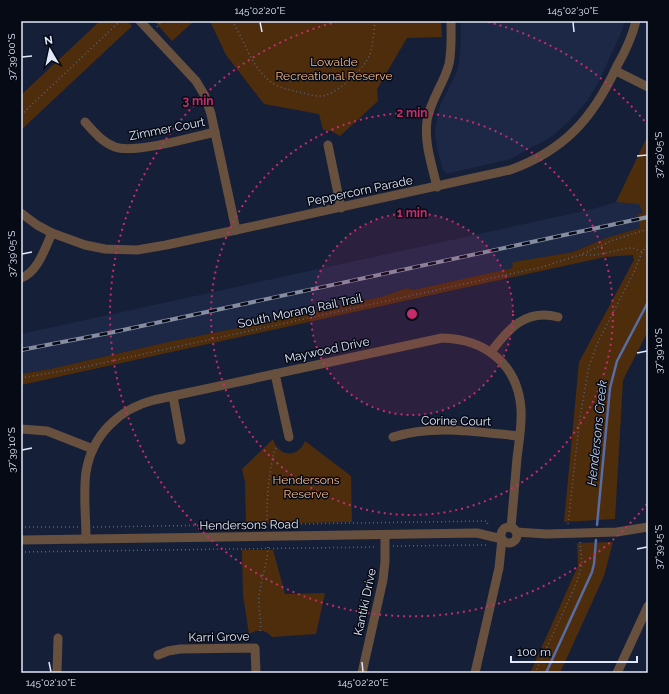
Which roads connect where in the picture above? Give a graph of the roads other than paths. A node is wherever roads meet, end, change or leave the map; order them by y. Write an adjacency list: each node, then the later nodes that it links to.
1 (140, 21): 7 (street)
2 (451, 21): 9 (street)
3 (636, 21): 4 (street, Peppercorn Parade)
4 (616, 70): 5 (street); 9 (street, Peppercorn Parade)
5 (648, 87)
6 (85, 122): 7 (street, Zimmer Court)
7 (215, 132): 12 (street)
8 (328, 145): 10 (street)
9 (436, 187): 10 (street, Peppercorn Parade)
10 (341, 208): 12 (street, Peppercorn Parade)
11 (21, 213): 13 (street, Peppercorn Parade)
12 (236, 230): 13 (street, Peppercorn Parade)
13 (52, 233): 14 (street)
14 (21, 278)
15 (558, 317): 16 (street)
16 (491, 352): 17 (street, Maywood Drive); 20 (street, Maywood Drive)
17 (275, 374): 18 (street, Maywood Drive); 21 (street)
18 (173, 396): 23 (street); 24 (street, Maywood Drive)
19 (21, 429): 24 (street)
20 (519, 436): 22 (street, Corine Court); 27 (street, Maywood Drive)
21 (289, 437)
22 (393, 437)
23 (181, 440)
24 (93, 449): 29 (street, Maywood Drive)
25 (648, 527): 27 (street, Hendersons Road)
26 (477, 533): 27 (street, Hendersons Road); 28 (street, Hendersons Road); 30 (street, Hendersons Road)
27 (511, 534): 30 (street); 32 (street)
28 (385, 535): 29 (street, Hendersons Road); 38 (street, Kantiki Drive)
29 (86, 539): 31 (street, Hendersons Road)
30 (502, 539): 32 (street)
31 (21, 540)
32 (499, 568): 39 (street)
33 (648, 606): 40 (street)
34 (58, 638): 36 (street)
35 (158, 655): 37 (street, Karri Grove)
36 (57, 673)
37 (256, 673)
38 (362, 673)
39 (475, 673)
40 (617, 673)

